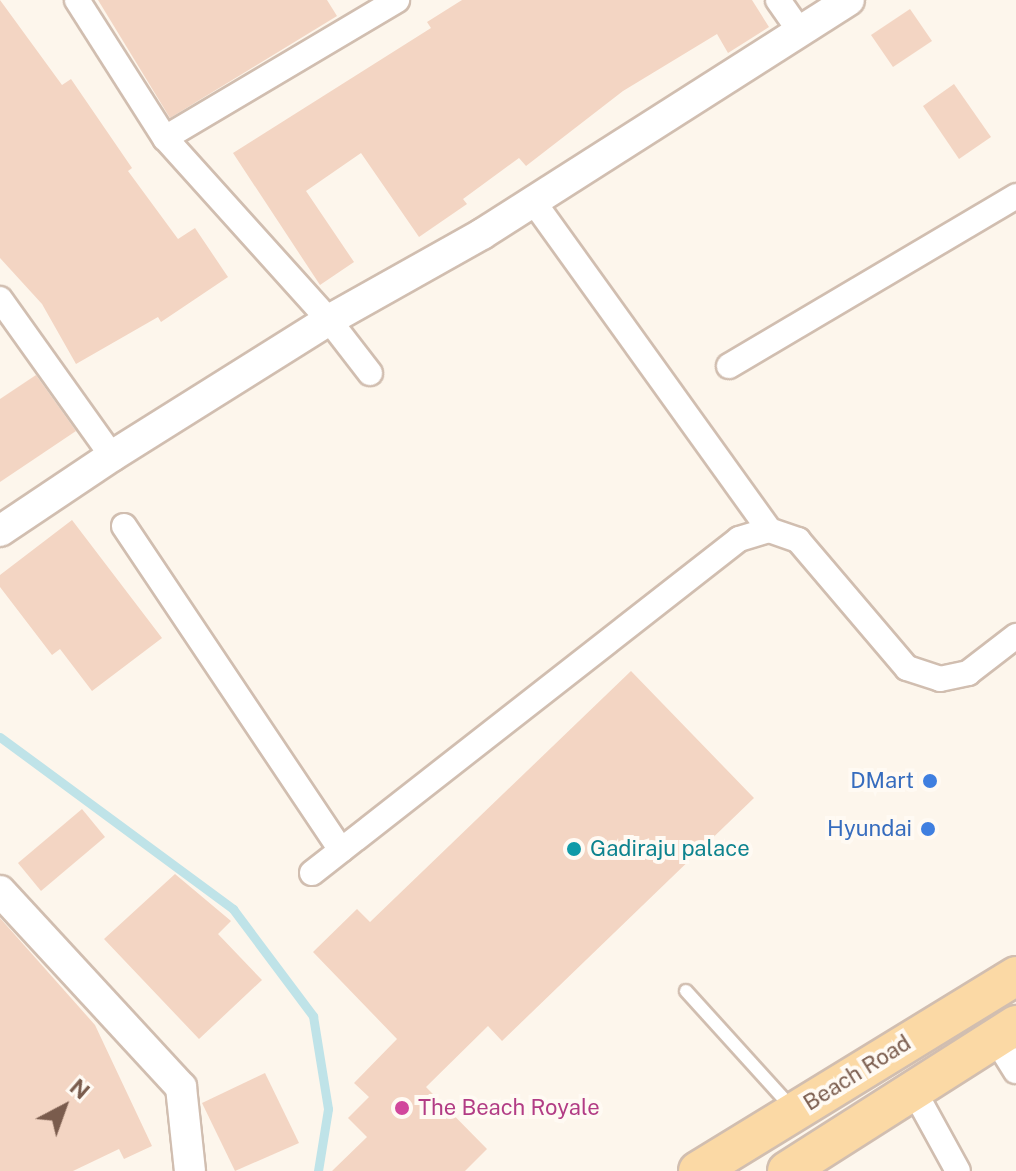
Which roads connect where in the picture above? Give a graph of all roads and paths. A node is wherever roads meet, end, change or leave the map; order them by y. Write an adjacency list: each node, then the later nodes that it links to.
1 (77, 0): 6 (street)
2 (397, 0): 6 (street)
3 (778, 0): 5 (street)
4 (849, 0): 5 (street)
5 (801, 33): 8 (street)
6 (165, 138): 10 (street)
7 (1016, 196): 11 (street)
8 (533, 201): 10 (street); 15 (street)
9 (0, 299): 13 (street)
10 (329, 320): 12 (street); 13 (street)
11 (729, 366)
12 (370, 373)
13 (112, 456): 16 (street)
14 (124, 526): 18 (street)
15 (769, 530): 17 (street); 18 (street)
16 (0, 531)
17 (1016, 636)
18 (341, 850): 19 (street)
19 (312, 873)
20 (0, 891): 28 (street)
21 (1016, 976): 26 (main road, Beach Road)
22 (686, 991): 26 (lane)
23 (1005, 1032): 24 (street); 25 (main road, Beach Road)
24 (1016, 1071)
25 (914, 1091): 27 (main road, Beach Road); 30 (street)
26 (795, 1112): 29 (main road, Beach Road)
27 (812, 1165)
28 (190, 1171)
29 (698, 1171)
30 (958, 1171)

